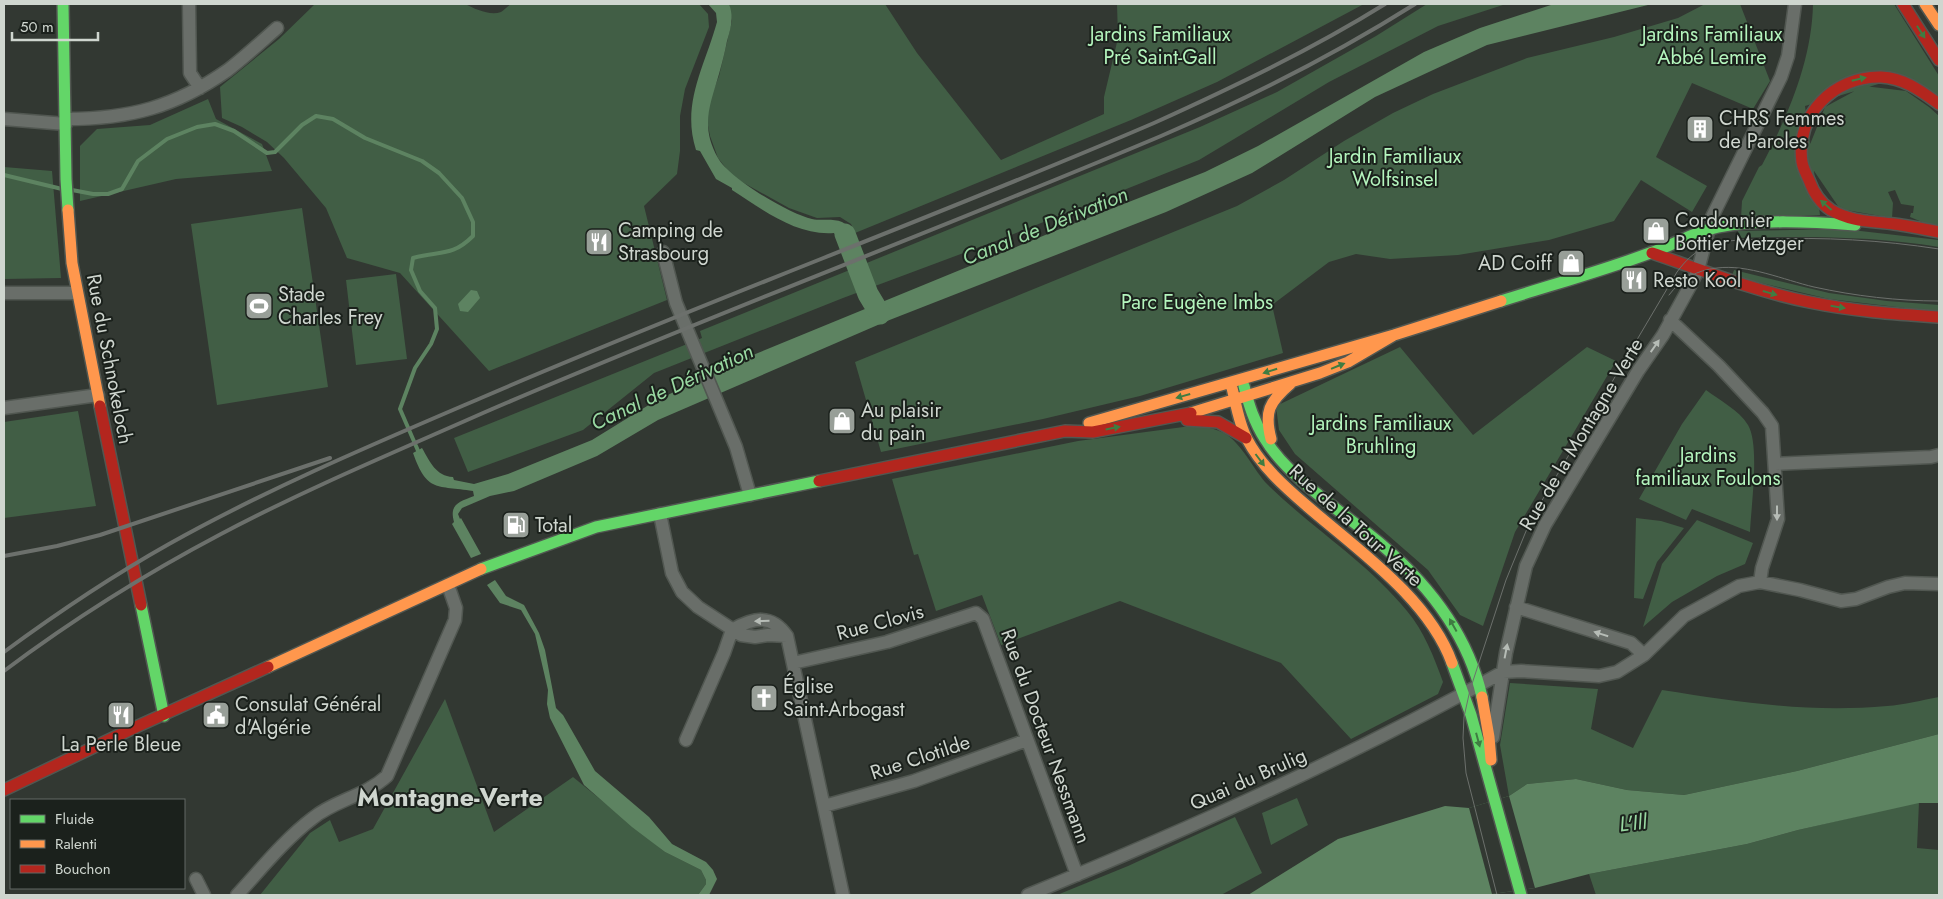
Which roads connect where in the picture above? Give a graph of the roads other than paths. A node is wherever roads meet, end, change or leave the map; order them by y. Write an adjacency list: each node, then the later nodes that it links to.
1 (63, 4): 12 (main road, Rue du Schnokeloch)
2 (189, 4): 9 (street)
3 (1795, 4): 13 (street)
4 (1903, 4): 8 (main road, one-way to 8)
5 (1925, 4): 6 (main road)
6 (1939, 24)
7 (278, 28): 9 (street)
8 (1939, 60)
9 (200, 88): 12 (street)
10 (1939, 104): 14 (main road, one-way to 10)
11 (4, 118): 12 (street)
12 (66, 121): 22 (main road, Rue du Schnokeloch)
13 (1711, 223): 14 (main road); 15 (street); 18 (street, Rue de la Montagne Verte)
14 (1939, 234)
15 (1689, 235): 17 (main road)
16 (663, 252): 38 (street)
17 (1652, 253): 18 (main road); 25 (main road)
18 (1698, 270): 19 (main road); 20 (street, Rue de la Montagne Verte)
19 (1717, 276): 20 (street); 23 (main road, one-way to 23)
20 (1690, 286): 24 (street, Rue de la Montagne Verte)
21 (4, 293): 22 (street)
22 (77, 293): 29 (main road, Rue du Schnokeloch)
23 (1939, 317)
24 (1670, 320): 37 (street); 43 (street, Rue de la Montagne Verte, one-way to 24)
25 (1394, 335): 26 (main road, one-way to 26); 28 (main road, one-way to 25)
26 (1242, 379): 27 (main road); 30 (main road, Rue de la Tour Verte)
27 (1230, 382): 30 (main road, Rue de la Tour Verte); 33 (main road, one-way to 33)
28 (1292, 382): 30 (main road); 35 (main road)
29 (98, 395): 31 (street); 51 (main road, Rue du Schnokeloch)
30 (1240, 398): 32 (main road); 34 (main road, Rue de la Tour Verte); 35 (main road, Rue de la Tour Verte)
31 (4, 408)
32 (1156, 421): 33 (main road, one-way to 32); 34 (main road)
33 (1065, 431): 38 (main road)
34 (1246, 438): 50 (main road, Rue de la Tour Verte, one-way to 50)
35 (1276, 454): 49 (main road, Rue de la Tour Verte, one-way to 35)
36 (1939, 455): 37 (street)
37 (1775, 464): 40 (street, one-way to 40)
38 (750, 495): 39 (main road)
39 (660, 514): 42 (main road); 45 (street)
40 (1760, 582): 41 (street); 46 (street)
41 (1939, 584)
42 (448, 585): 51 (main road); 61 (street)
43 (1516, 607): 46 (street, one-way to 43); 48 (street, Rue de la Montagne Verte, one-way to 43)
44 (976, 613): 47 (street, Rue Clovis); 53 (street, Rue du Docteur Nessmann)
45 (732, 630): 47 (street); 52 (street)
46 (1644, 655): 48 (street)
47 (793, 663): 57 (street)
48 (1503, 672): 49 (street); 54 (street, Rue de la Montagne Verte)
49 (1479, 685): 50 (street, Quai du Brulig); 54 (main road, Rue de la Montagne Verte)
50 (1463, 694): 56 (main road, one-way to 56); 58 (street, Quai du Brulig)
51 (164, 716): 55 (main road)
52 (686, 740)
53 (1027, 740): 57 (street, Rue Clotilde); 58 (street, Rue du Docteur Nessmann)
54 (1491, 750): 56 (main road, Rue de la Montagne Verte)
55 (4, 790)
56 (1492, 796): 64 (main road)
57 (824, 806): 62 (street)
58 (1077, 876): 63 (street, Quai du Brulig)
59 (196, 879): 60 (street)
60 (204, 895)
61 (237, 895)
62 (844, 895)
63 (1028, 895)
64 (1521, 895)

